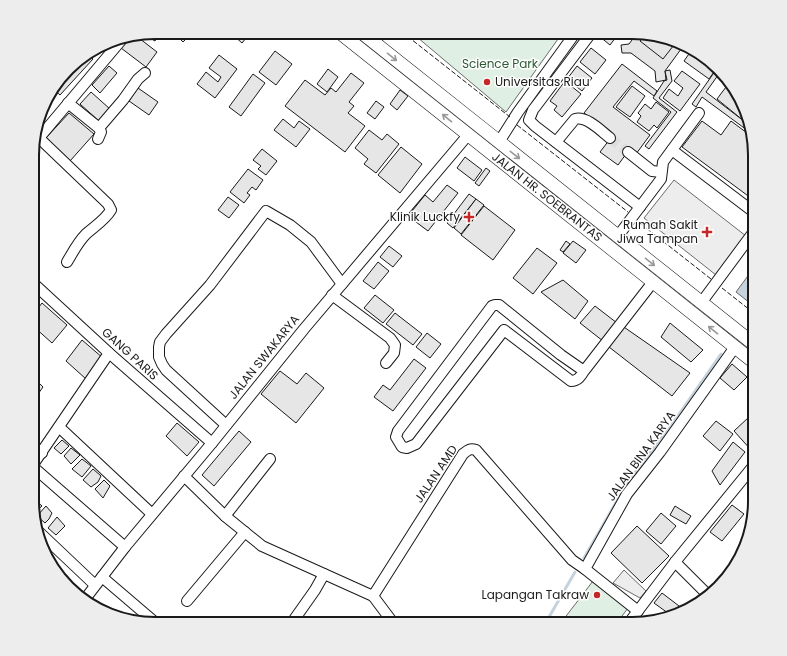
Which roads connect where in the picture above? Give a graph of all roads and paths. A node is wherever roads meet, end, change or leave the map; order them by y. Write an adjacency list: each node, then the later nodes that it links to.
1 (348, 39): 10 (main road, JALAN HR. SOEBRANTAS, one-way to 1)
2 (380, 39): 14 (main road, JALAN HR. SOEBRANTAS, one-way to 14)
3 (571, 39): 14 (street)
4 (587, 39): 15 (street)
5 (117, 46): 7 (street)
6 (145, 73): 9 (street)
7 (68, 103): 9 (street); 11 (street)
8 (699, 113): 17 (street)
9 (99, 128): 13 (street)
10 (468, 135): 24 (main road, JALAN HR. SOEBRANTAS); 27 (street, JALAN SWAKARYA)
11 (40, 137)
12 (610, 138): 15 (street)
13 (98, 139)
14 (499, 142): 22 (main road, JALAN HR. SOEBRANTAS, one-way to 22)
15 (556, 142): 20 (street)
16 (40, 145): 25 (street)
17 (672, 150): 19 (street); 21 (street)
18 (628, 152): 19 (street)
19 (661, 172): 20 (street)
20 (640, 207): 22 (street)
21 (748, 208)
22 (618, 236): 24 (main road); 30 (main road, JALAN HR. SOEBRANTAS, one-way to 30)
23 (748, 240): 30 (street)
24 (610, 247): 26 (main road, JALAN HR. SOEBRANTAS)
25 (67, 262)
26 (653, 282): 34 (main road, JALAN HR. SOEBRANTAS, one-way to 26); 38 (street)
27 (342, 284): 29 (street, JALAN SWAKARYA); 39 (street)
28 (39, 289): 35 (street, GANG PARIS)
29 (332, 295): 37 (street); 39 (street, JALAN SWAKARYA)
30 (701, 303): 33 (main road, JALAN HR. SOEBRANTAS)
31 (513, 317): 32 (street); 32 (street); 38 (street)
32 (504, 330): 38 (street)
33 (748, 340)
34 (735, 347): 36 (main road, JALAN HR. SOEBRANTAS); 55 (street, JALAN BINA KARYA)
35 (109, 354): 40 (street); 41 (street, GANG PARIS)
36 (748, 357)
37 (386, 363)
38 (584, 371)
39 (226, 425): 41 (street, JALAN SWAKARYA)
40 (59, 427): 43 (street); 49 (street)
41 (212, 443): 48 (street, JALAN SWAKARYA)
42 (39, 451): 43 (street)
43 (42, 453): 44 (street)
44 (39, 457)
45 (270, 459): 50 (street)
46 (39, 472): 53 (street)
47 (748, 473): 54 (street)
48 (184, 476): 49 (street, JALAN SWAKARYA); 50 (street)
49 (152, 514): 53 (street, JALAN SWAKARYA)
50 (225, 516): 51 (street)
51 (245, 532): 56 (street); 62 (street)
52 (45, 537): 58 (street)
53 (125, 547): 57 (street, JALAN SWAKARYA)
54 (675, 562): 59 (street); 63 (street)
55 (585, 569): 61 (street, JALAN AMD); 63 (street)
56 (324, 574): 61 (street); 65 (street)
57 (102, 577): 58 (street, JALAN SWAKARYA); 64 (street)
58 (96, 585): 60 (street, JALAN SWAKARYA)
59 (705, 592)
60 (87, 596)
61 (373, 596): 66 (street)
62 (188, 602)
63 (638, 610): 67 (street)
64 (148, 617)
65 (296, 617)
66 (389, 617)
67 (633, 617)

